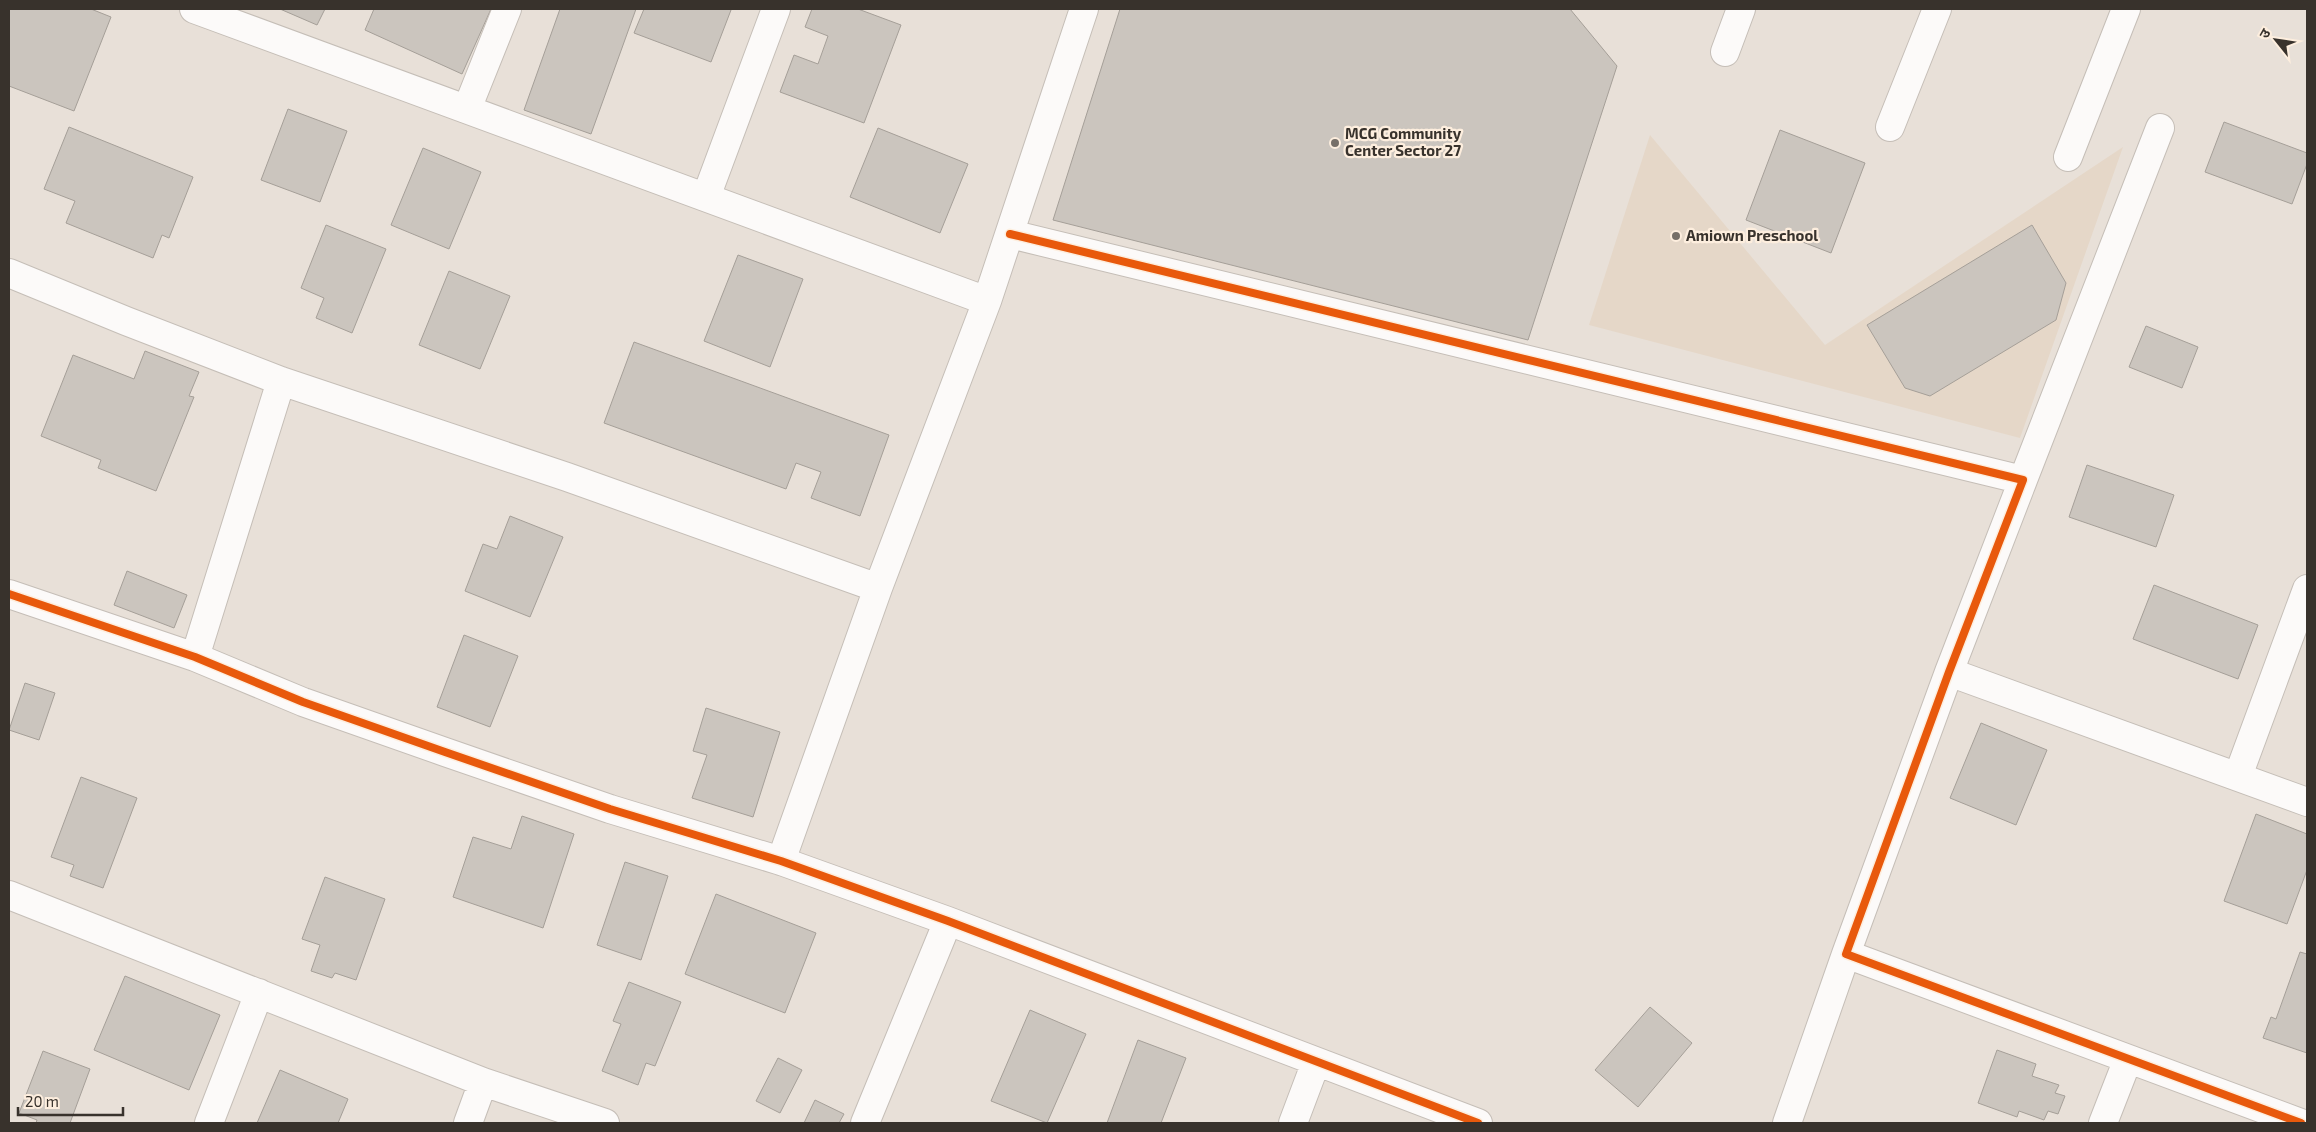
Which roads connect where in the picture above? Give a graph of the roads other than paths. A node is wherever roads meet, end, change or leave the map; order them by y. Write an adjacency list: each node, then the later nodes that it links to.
1 (194, 9): 9 (street)
2 (507, 9): 9 (street)
3 (776, 9): 13 (street)
4 (1084, 9): 14 (street)
5 (1741, 9): 8 (street)
6 (1937, 9): 10 (street)
7 (2126, 9): 12 (street)
8 (1724, 52)
9 (467, 109): 13 (street)
10 (1890, 127)
11 (2160, 128): 18 (street)
12 (2068, 157)
13 (706, 197): 16 (street)
14 (1010, 234): 16 (street); 18 (street)
15 (9, 273): 17 (street)
16 (987, 301): 19 (street)
17 (282, 381): 19 (street); 22 (street)
18 (2023, 480): 23 (street)
19 (878, 588): 26 (street)
20 (2307, 589): 24 (street)
21 (9, 594): 22 (street)
22 (195, 657): 26 (street)
23 (1949, 672): 24 (street); 29 (street)
24 (2238, 776): 25 (street)
25 (2307, 802)
26 (781, 862): 28 (street)
27 (9, 895): 30 (street)
28 (948, 920): 32 (street); 37 (street)
29 (1846, 954): 31 (street); 40 (street)
30 (259, 993): 33 (street); 34 (street)
31 (2128, 1060): 41 (street); 42 (street)
32 (1316, 1062): 38 (street); 39 (street)
33 (483, 1082): 35 (street); 36 (street)
34 (209, 1123)
35 (468, 1123)
36 (604, 1123)
37 (865, 1123)
38 (1293, 1123)
39 (1478, 1123)
40 (1787, 1123)
41 (2103, 1123)
42 (2301, 1123)

